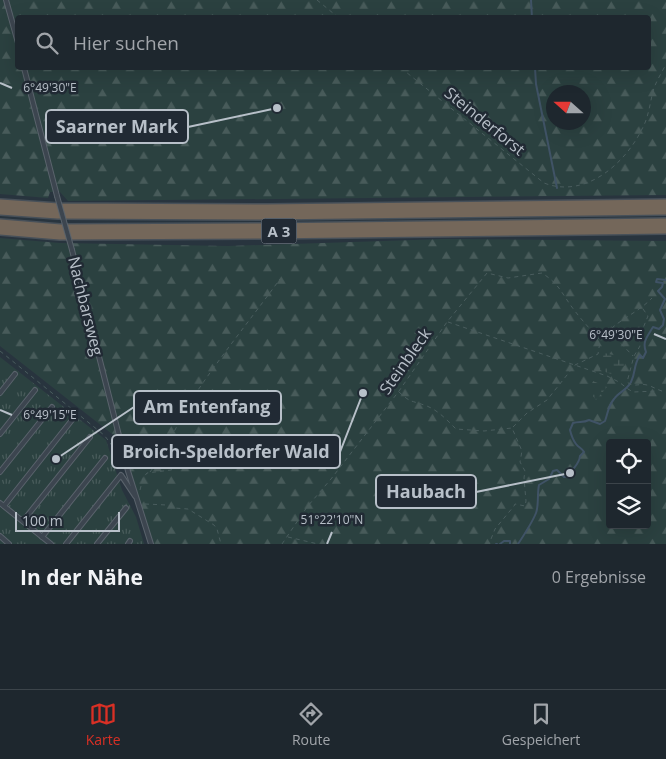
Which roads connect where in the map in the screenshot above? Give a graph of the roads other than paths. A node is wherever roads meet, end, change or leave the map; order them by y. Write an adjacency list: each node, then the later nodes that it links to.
1 (6, 0): 2 (lane)
2 (15, 32)
3 (25, 70): 17 (lane, Nachbarsweg, bridge)
4 (661, 206): 5 (highway, A 3)
5 (0, 207)
6 (666, 226): 7 (highway, A 3)
7 (0, 227)
8 (15, 374): 10 (lane)
9 (35, 390): 13 (lane)
10 (0, 393)
11 (52, 407): 16 (lane)
12 (72, 420): 18 (lane)
13 (0, 434)
14 (90, 437): 20 (lane)
15 (105, 458): 22 (lane)
16 (0, 472)
17 (138, 500): 25 (lane); 27 (lane, Nachbarsweg)
18 (2, 505): 20 (lane)
19 (126, 508): 26 (lane)
20 (23, 521): 22 (lane)
21 (0, 536): 23 (lane)
22 (42, 537): 24 (lane)
23 (9, 544)
24 (51, 544)
25 (66, 544)
26 (97, 544)
27 (151, 544)

